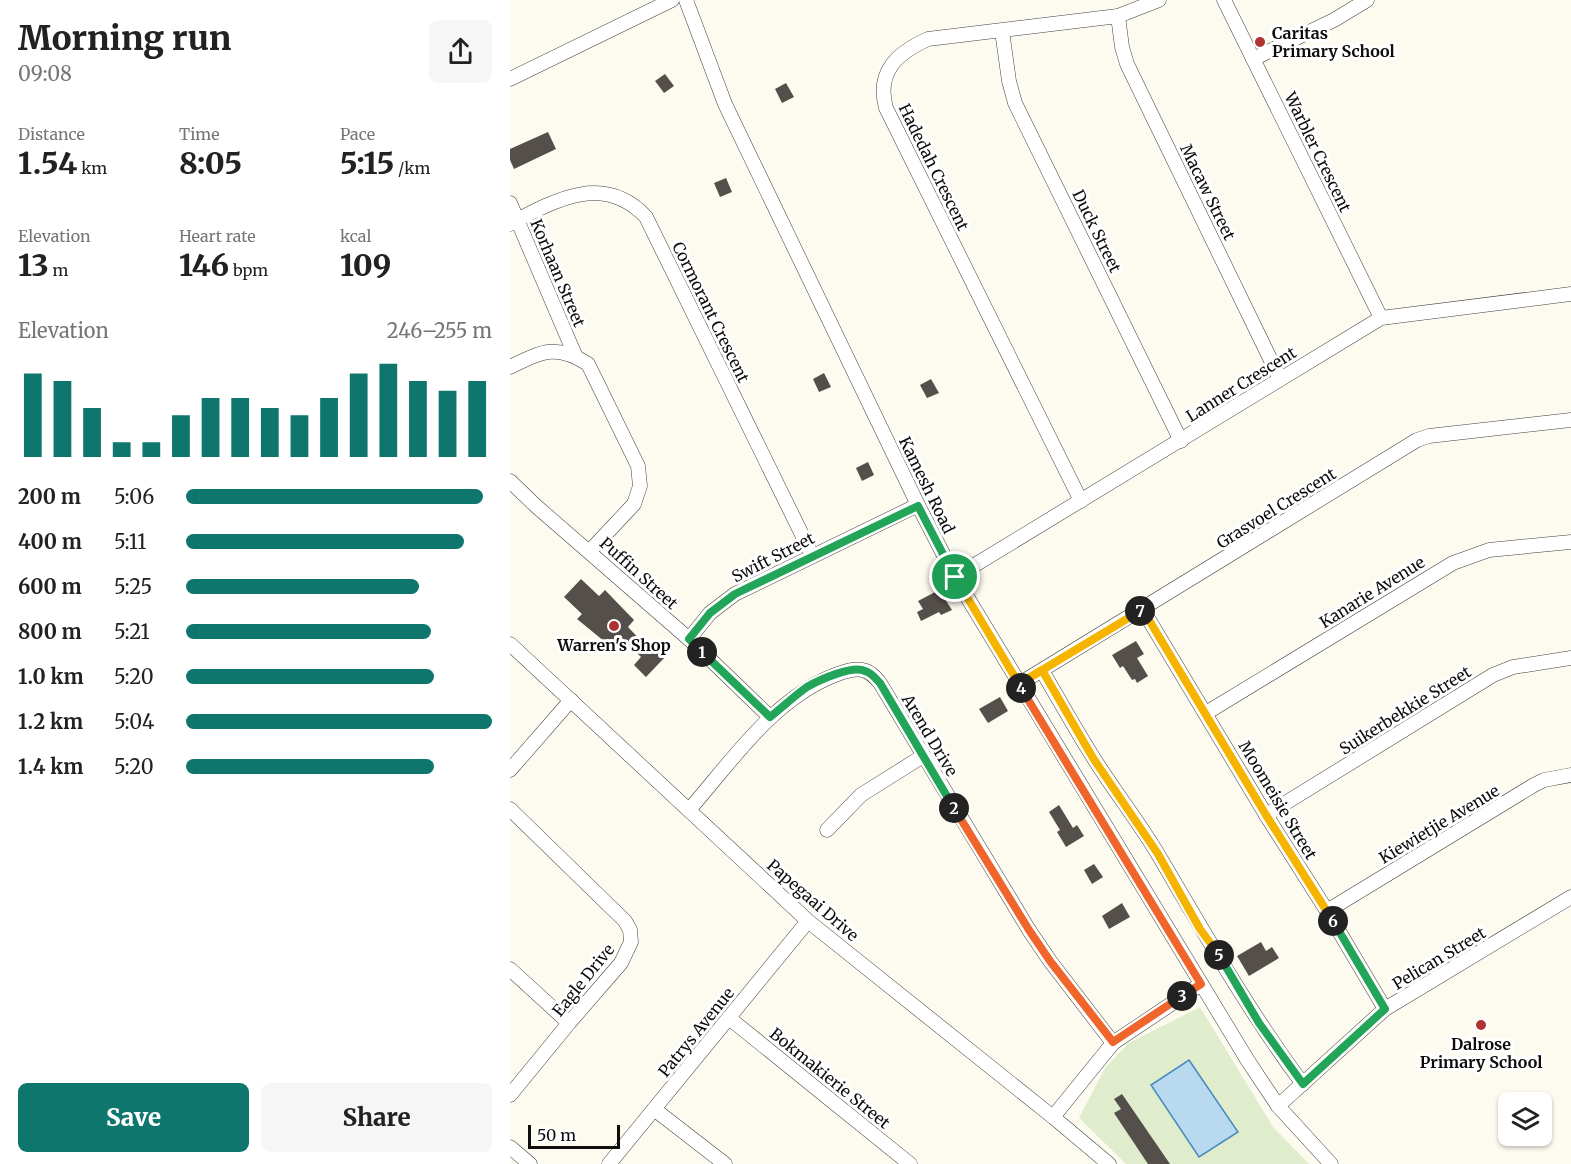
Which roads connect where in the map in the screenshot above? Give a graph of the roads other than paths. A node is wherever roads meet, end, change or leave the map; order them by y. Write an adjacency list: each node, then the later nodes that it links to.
1 (672, 0): 9 (street)
2 (686, 0): 21 (street, Kamesh Road)
3 (1159, 0): 6 (street, Hadedah Crescent)
4 (1224, 0): 8 (street, Warbler Crescent)
5 (1367, 0): 8 (street)
6 (1118, 16): 7 (street, Hadedah Crescent); 16 (street, Macaw Street)
7 (1002, 31): 18 (street, Duck Street); 20 (street, Hadedah Crescent)
8 (1253, 59): 13 (street, Warbler Crescent)
9 (510, 79)
10 (510, 203): 11 (street, Korhaan Street)
11 (514, 222): 14 (street, Korhaan Street); 24 (street, Cormorant Crescent)
12 (1571, 294): 13 (street, Lanner Crescent)
13 (1381, 318): 16 (street, Lanner Crescent)
14 (575, 355): 15 (street); 23 (street, Korhaan Street)
15 (510, 367)
16 (1280, 379): 18 (street, Lanner Crescent)
17 (1571, 420): 26 (street, Grasvoel Crescent)
18 (1180, 441): 20 (street, Lanner Crescent)
19 (510, 481): 23 (street, Puffin Street)
20 (1081, 501): 25 (street, Lanner Crescent)
21 (918, 506): 24 (street, Swift Street); 25 (street, Kamesh Road)
22 (1571, 542): 33 (street, Kanarie Avenue)
23 (590, 552): 27 (street, Puffin Street)
24 (812, 555): 27 (street, Swift Street)
25 (955, 577): 31 (street, Kamesh Road)
26 (1143, 610): 30 (street, Grasvoel Crescent); 33 (street, Moomeisie Street)
27 (689, 639): 34 (street, Puffin Street)
28 (510, 644): 32 (street, Papegaai Drive)
29 (1571, 658): 40 (street, Suikerbekkie Street)
30 (1042, 670): 31 (street, Grasvoel Crescent); 51 (street)
31 (1019, 684): 46 (street, Kamesh Road)
32 (571, 700): 36 (street); 39 (street, Papegaai Drive)
33 (1206, 712): 40 (street, Moomeisie Street)
34 (770, 717): 35 (street, Arend Drive); 39 (street, Arend Drive)
35 (923, 756): 41 (street); 50 (street, Arend Drive)
36 (510, 770)
37 (1571, 775): 43 (street, Kiewietjie Avenue)
38 (510, 808): 49 (street, Eagle Drive)
39 (689, 810): 44 (street, Papegaai Drive)
40 (1266, 815): 43 (street, Moomeisie Street)
41 (827, 830)
42 (1571, 897): 47 (street, Pelican Street)
43 (1327, 911): 47 (street, Moomeisie Street)
44 (808, 921): 48 (street, Patrys Avenue); 55 (street, Papegaai Drive)
45 (510, 969): 49 (street)
46 (1201, 984): 50 (street); 53 (street, Kamesh Road)
47 (1385, 1009): 51 (street, Pelican Street)
48 (729, 1018): 54 (street, Patrys Avenue); 60 (street, Bokmakierie Street)
49 (569, 1023): 52 (street, Eagle Drive)
50 (1113, 1042): 55 (street)
51 (1303, 1084): 53 (street, Pelican Street)
52 (510, 1095)
53 (1278, 1106): 62 (street, Kamesh Road)
54 (654, 1109): 58 (street, Patrys Avenue); 59 (street)
55 (1053, 1117): 61 (street, Papegaai Drive)
56 (510, 1147): 57 (street)
57 (530, 1164)
58 (609, 1164)
59 (725, 1164)
60 (910, 1164)
61 (1109, 1164)
62 (1331, 1164)

